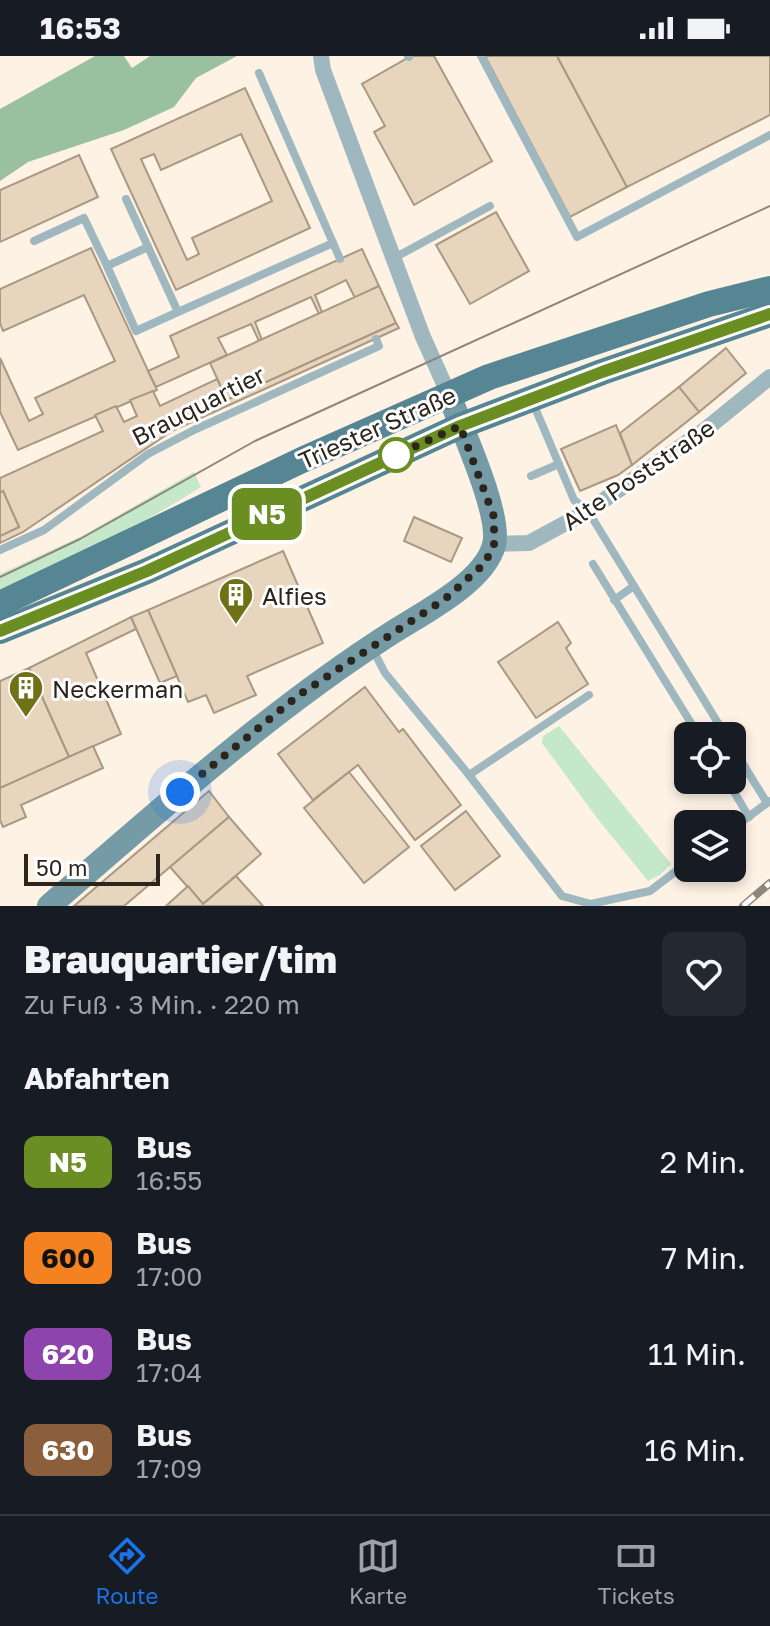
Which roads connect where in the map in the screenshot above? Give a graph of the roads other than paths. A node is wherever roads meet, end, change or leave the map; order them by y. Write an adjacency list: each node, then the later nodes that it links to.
1 (321, 56): 10 (street)
2 (481, 56): 4 (lane)
3 (259, 73): 8 (lane)
4 (770, 135)
5 (126, 199): 9 (lane)
6 (490, 206): 10 (lane)
7 (34, 241): 12 (lane)
8 (333, 243): 11 (lane); 14 (lane)
9 (148, 247): 12 (lane); 14 (lane)
10 (394, 258): 18 (street)
11 (340, 259)
12 (107, 266): 14 (lane)
13 (770, 289): 18 (main road, Triester Straße)
14 (178, 312)
15 (770, 314): 19 (main road, Triester Straße)
16 (376, 339): 25 (lane, Brauquartier)
17 (770, 377): 23 (street, Alte Poststraße)
18 (449, 395): 20 (street); 29 (main road, Triester Straße)
19 (531, 398): 20 (main road, Triester Straße); 21 (lane)
20 (460, 426): 24 (street); 30 (main road, Triester Straße)
21 (559, 464): 22 (lane); 23 (lane)
22 (531, 476)
23 (588, 511): 24 (street, Alte Poststraße); 27 (lane)
24 (494, 544): 31 (street)
25 (0, 550)
26 (593, 564): 28 (lane)
27 (634, 586): 28 (lane); 34 (lane)
28 (614, 600): 33 (lane)
29 (0, 604)
30 (0, 631)
31 (371, 646): 36 (lane); 42 (street)
32 (589, 695): 36 (lane)
33 (690, 722)
34 (717, 722)
35 (746, 768): 38 (lane)
36 (469, 775): 41 (lane)
37 (735, 794): 39 (lane)
38 (768, 802): 39 (lane)
39 (749, 817): 40 (lane)
40 (746, 819)
41 (674, 873)
42 (49, 906)

